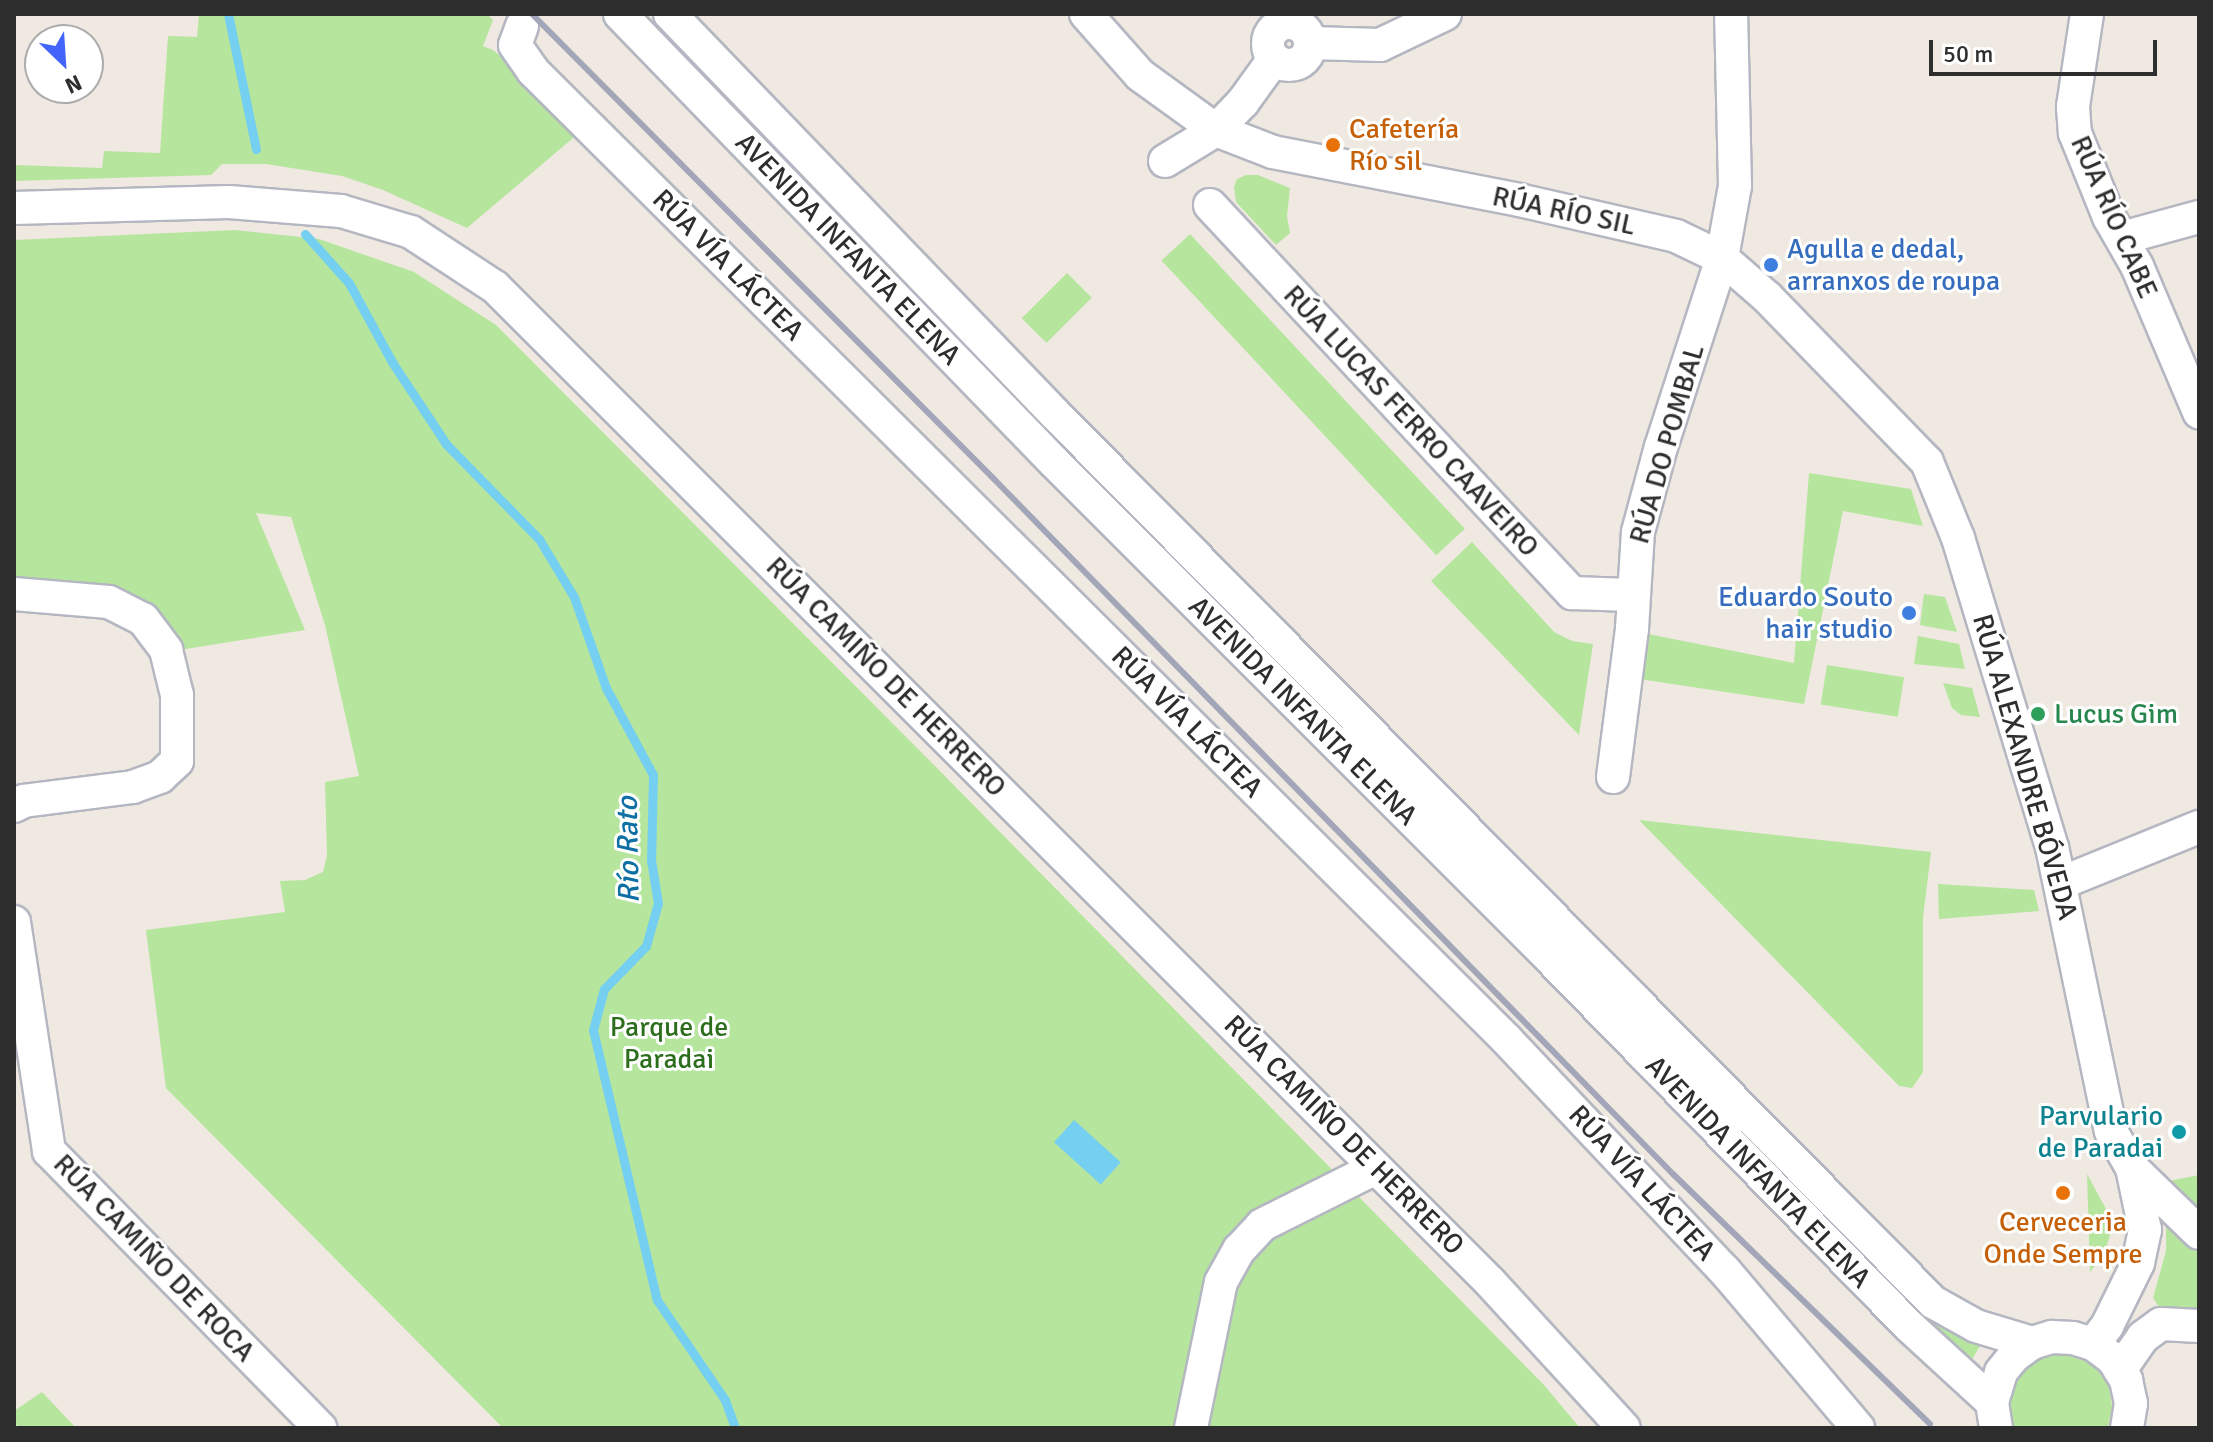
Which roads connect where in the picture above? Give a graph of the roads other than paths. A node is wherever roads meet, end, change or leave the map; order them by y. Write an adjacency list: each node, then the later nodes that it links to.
1 (620, 14): 31 (street, AVENIDA INFANTA ELENA)
2 (670, 14): 28 (street, AVENIDA INFANTA ELENA)
3 (1086, 14): 9 (street, RÚA RÍO SIL)
4 (1445, 14): 8 (street)
5 (1731, 14): 15 (street, RÚA DO POMBAL)
6 (2087, 14): 14 (street, RÚA RÍO CABE)
7 (522, 26): 36 (street, RÚA VÍA LÁCTEA)
8 (1295, 26): 9 (street)
9 (1216, 130): 10 (street); 15 (street, RÚA RÍO SIL)
10 (1165, 161)
11 (1210, 205): 18 (street, RÚA LUCAS FERRO CAAVEIRO)
12 (14, 208): 24 (street, RÚA CAMIÑO DE HERRERO)
13 (2199, 217): 14 (street)
14 (2122, 238): 16 (street, RÚA RÍO CABE)
15 (1722, 258): 18 (street, RÚA DO POMBAL); 22 (street, RÚA ALEXANDRE BÓVEDA)
16 (2199, 412)
17 (14, 594): 20 (street)
18 (1631, 595): 19 (street, RÚA DO POMBAL)
19 (1613, 777)
20 (14, 806)
21 (2199, 827): 22 (street)
22 (2061, 883): 25 (street, RÚA ALEXANDRE BÓVEDA)
23 (14, 922): 33 (street, RÚA CAMIÑO DE ROCA)
24 (1376, 1168): 34 (street); 35 (street, RÚA CAMIÑO DE HERRERO)
25 (2132, 1168): 26 (street, RÚA ALEXANDRE BÓVEDA); 29 (street, RÚA ALEXANDRE BÓVEDA)
26 (2199, 1233)
27 (2199, 1326): 30 (street)
28 (2032, 1343): 29 (street); 31 (street)
29 (2093, 1344): 30 (street)
30 (2120, 1370): 32 (street)
31 (1994, 1415)
32 (2128, 1427)
33 (320, 1428)
34 (1191, 1428)
35 (1624, 1428)
36 (1858, 1428)

